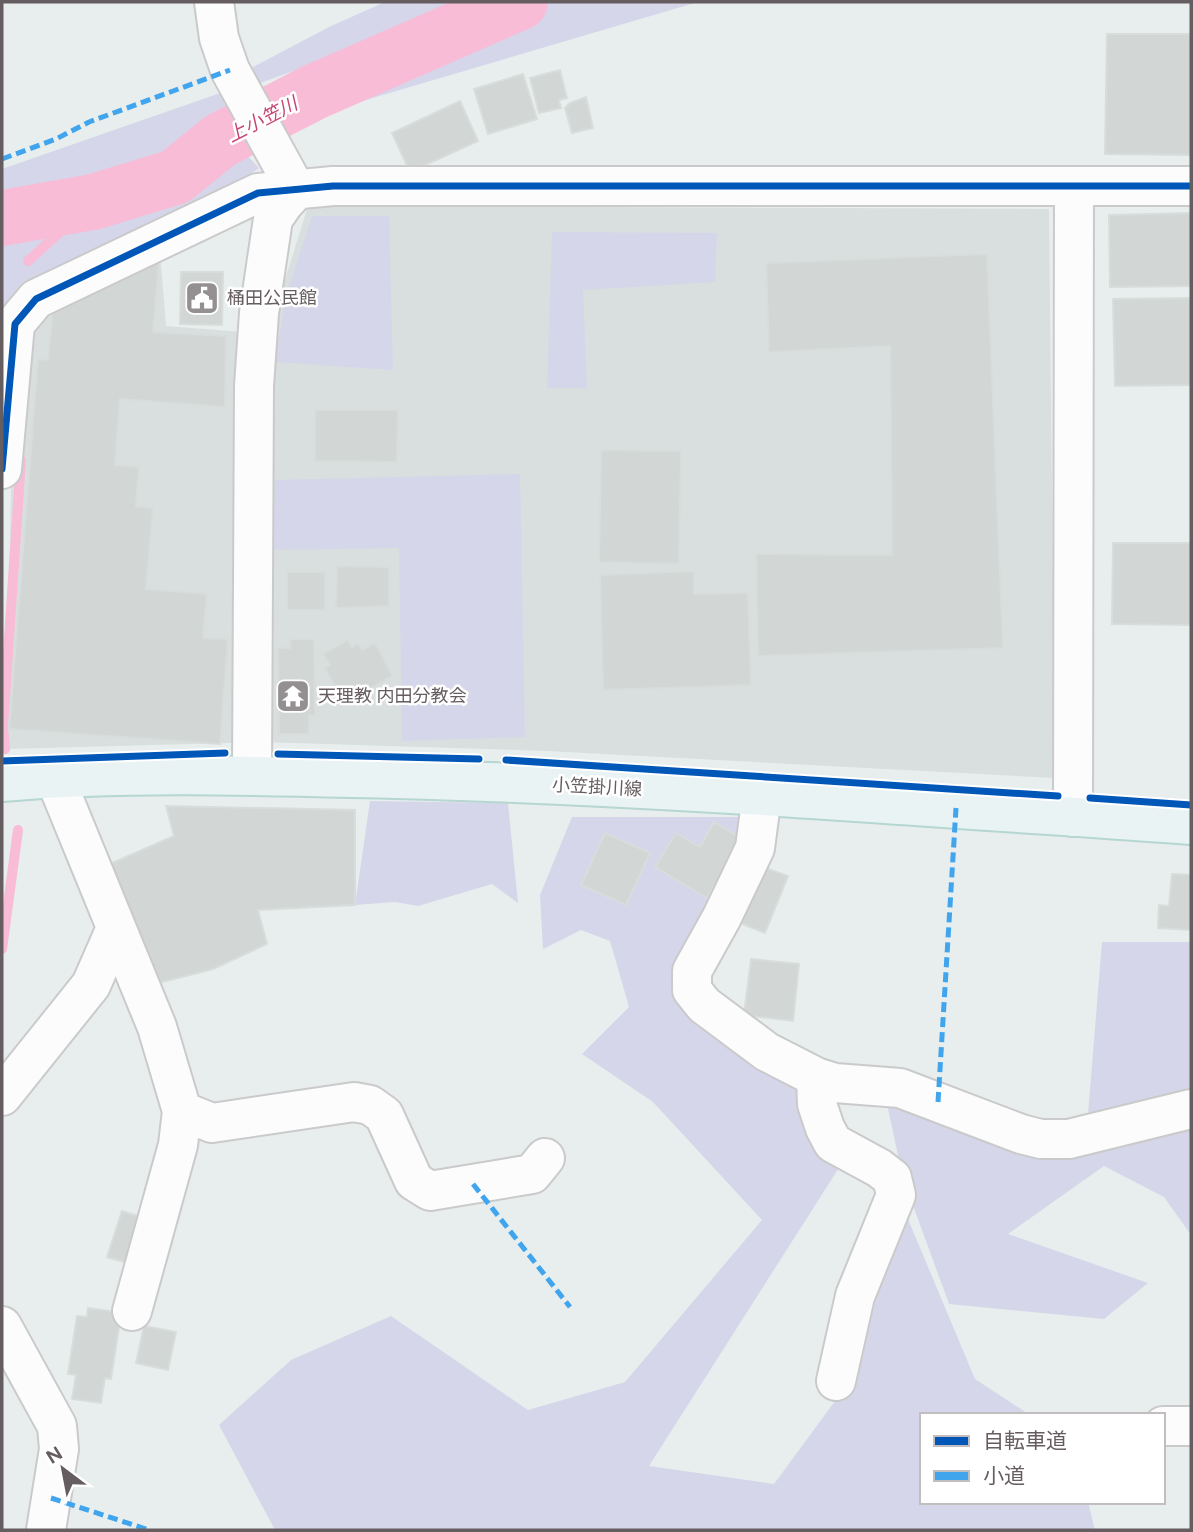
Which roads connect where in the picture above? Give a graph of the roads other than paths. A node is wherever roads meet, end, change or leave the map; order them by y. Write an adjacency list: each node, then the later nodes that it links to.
1 (214, 2): 2 (street)
2 (289, 178): 4 (street); 5 (street); 6 (street)
3 (1191, 186): 4 (street)
4 (1074, 187): 10 (street)
5 (2, 469)
6 (252, 775): 7 (main road, 小笠掛川線); 9 (main road, 小笠掛川線)
7 (55, 778): 8 (main road, 小笠掛川線); 12 (street)
8 (2, 782)
9 (762, 795): 10 (main road, 小笠掛川線); 13 (street)
10 (1073, 817): 11 (main road, 小笠掛川線)
11 (1191, 825)
12 (116, 928): 14 (street); 16 (street)
13 (816, 1077): 15 (street); 20 (street)
14 (2, 1096)
15 (1191, 1109)
16 (182, 1111): 17 (street); 18 (street)
17 (545, 1158)
18 (132, 1311)
19 (2, 1326): 23 (street)
20 (836, 1381)
21 (1165, 1426): 22 (street)
22 (1191, 1426)
23 (46, 1530)

